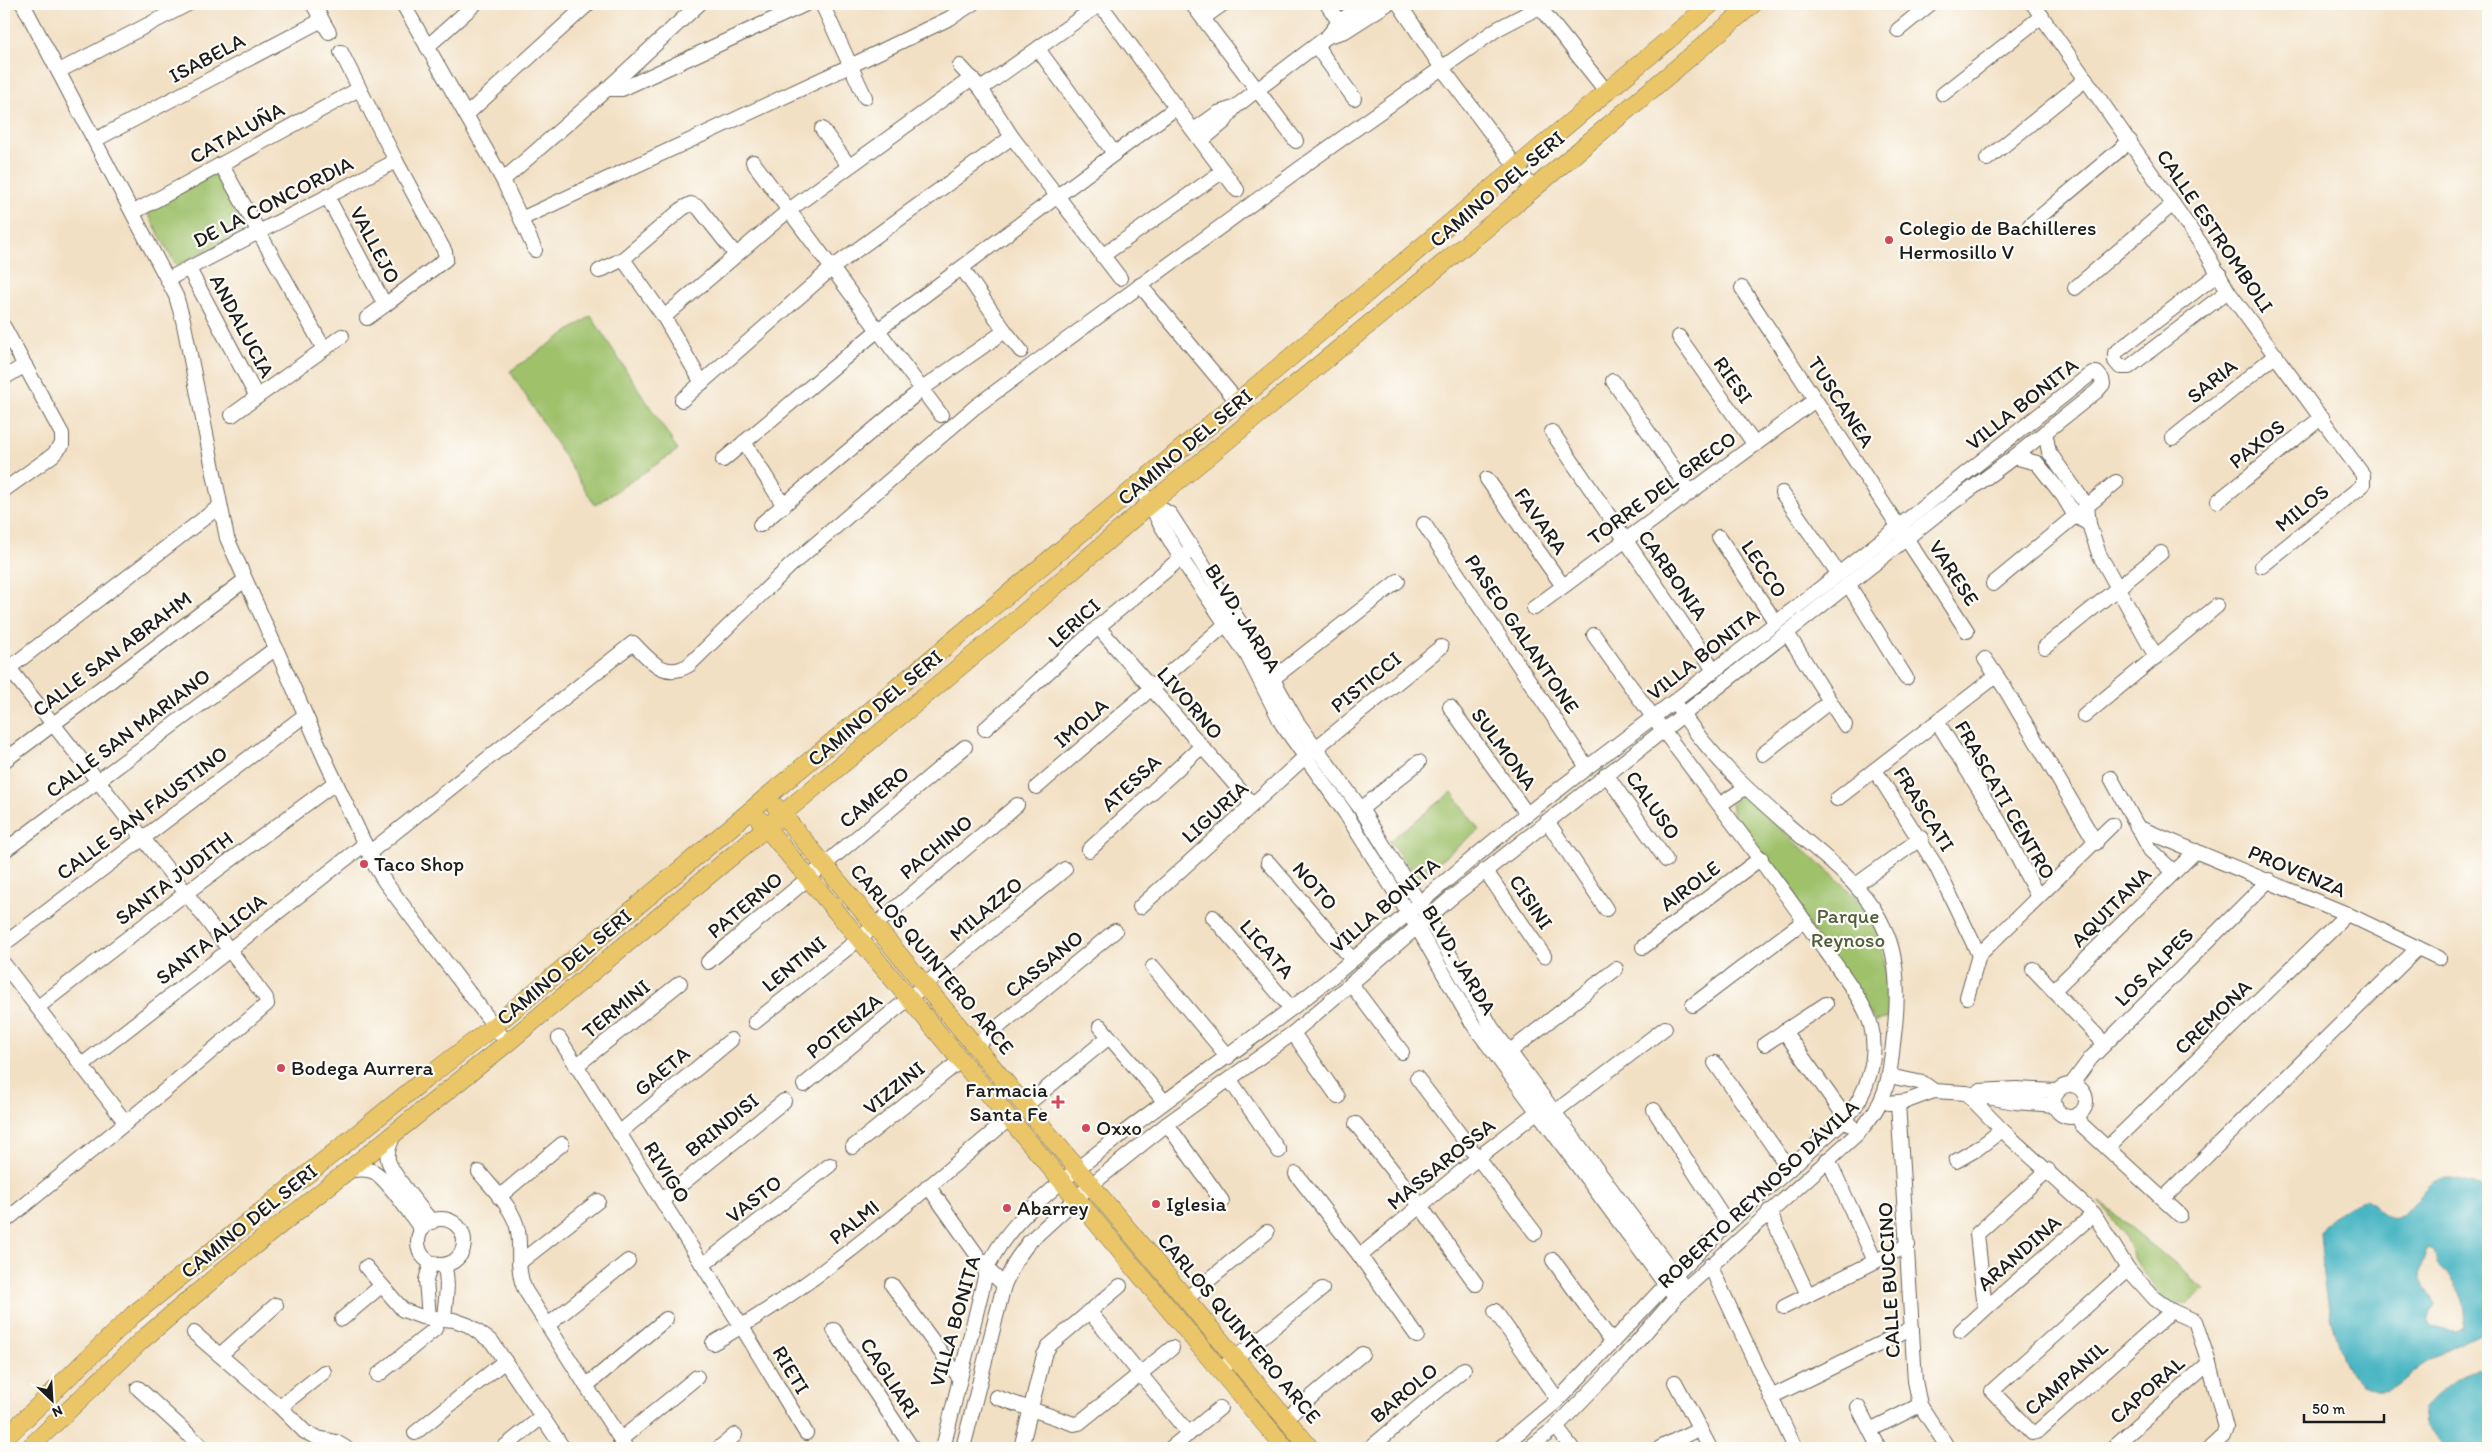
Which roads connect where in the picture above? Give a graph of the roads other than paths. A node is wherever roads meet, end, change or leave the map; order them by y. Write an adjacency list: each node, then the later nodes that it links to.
1 (24, 4): 33 (street)
2 (188, 4): 33 (street)
3 (313, 4): 48 (street, ISABELA)
4 (403, 4): 27 (street)
5 (475, 4): 27 (street)
6 (588, 4): 44 (street)
7 (699, 4): 37 (street)
8 (806, 4): 37 (street)
9 (822, 4): 30 (street)
10 (972, 4): 30 (street)
11 (1192, 4): 23 (street)
12 (1223, 4): 23 (street)
13 (1327, 4): 24 (street)
14 (1363, 4): 24 (street)
15 (1388, 4): 24 (street)
16 (1399, 4): 32 (street)
17 (1711, 4): 39 (main road, CAMINO DEL SERI)
18 (1753, 4): 60 (main road, CAMINO DEL SERI)
19 (1930, 4): 25 (street)
20 (2033, 4): 22 (street, CALLE ESTROMBOLI)
21 (1540, 5): 32 (street); 39 (street)
22 (2042, 16): 34 (street, CALLE ESTROMBOLI); 40 (street)
23 (1203, 18): 38 (street)
24 (1342, 26): 26 (street)
25 (1898, 30)
26 (1316, 46): 38 (street); 42 (street)
27 (427, 47): 44 (street)
28 (1038, 49): 35 (street); 43 (street); 51 (street)
29 (341, 52): 36 (street)
30 (850, 66): 41 (street); 67 (street)
31 (960, 66): 35 (street)
32 (1442, 68): 57 (street); 81 (street)
33 (59, 70): 48 (street)
34 (2086, 78): 50 (street, CALLE ESTROMBOLI); 52 (street)
35 (976, 84): 46 (street); 56 (street)
36 (359, 89): 53 (street); 55 (street, CATALUÑA)
37 (607, 89): 59 (street)
38 (1257, 90): 47 (street); 49 (street)
39 (1606, 91): 57 (main road, CAMINO DEL SERI)
40 (1943, 94)
41 (865, 97)
42 (1354, 98)
43 (1177, 107): 47 (street); 51 (street)
44 (466, 115): 59 (street)
45 (822, 129): 56 (street)
46 (1012, 136): 63 (street); 75 (street)
47 (1198, 136): 58 (street)
48 (95, 140): 66 (street)
49 (1296, 141)
50 (2130, 141): 64 (street, CALLE ESTROMBOLI); 68 (street)
51 (1114, 153): 63 (street)
52 (1988, 159)
53 (396, 162): 62 (street, DE LA CONCORDIA); 85 (street, VALLEJO)
54 (752, 162): 65 (street)
55 (221, 164): 66 (street, CATALUÑA); 69 (street)
56 (849, 166): 65 (street)
57 (1517, 166): 60 (street); 104 (main road, CAMINO DEL SERI)
58 (1223, 171): 61 (street); 72 (street)
59 (503, 180): 67 (street)
60 (1533, 189): 127 (main road, CAMINO DEL SERI)
61 (1237, 190)
62 (327, 196): 69 (street, DE LA CONCORDIA); 85 (street, VALLEJO)
63 (1056, 196): 72 (street); 76 (street)
64 (2173, 204): 78 (street, CALLE ESTROMBOLI); 83 (street)
65 (789, 210): 71 (street); 75 (street)
66 (134, 212): 80 (street)
67 (521, 219): 70 (street)
68 (2030, 225)
69 (258, 233): 74 (street, DE LA CONCORDIA); 93 (street)
70 (535, 250)
71 (736, 254): 73 (street); 86 (street)
72 (1102, 256): 79 (street)
73 (623, 259): 77 (street); 86 (street)
74 (189, 268): 80 (street, DE LA CONCORDIA); 101 (street, ANDALUCIA)
75 (832, 268): 89 (street); 99 (street)
76 (962, 268): 89 (street); 90 (street)
77 (599, 271)
78 (2219, 273): 84 (street, CALLE ESTROMBOLI); 84 (street)
79 (1120, 278)
80 (168, 279): 128 (street)
81 (1140, 285): 104 (street); 212 (street, SANTA ALICIA)
82 (1742, 288): 103 (street, TUSCANEA)
83 (2075, 288)
84 (2228, 291): 95 (street, CALLE ESTROMBOLI)
85 (384, 305): 87 (street)
86 (664, 317): 99 (street)
87 (367, 318)
88 (4, 327): 96 (street)
89 (878, 330): 100 (street); 111 (street)
90 (1005, 331): 94 (street); 100 (street)
91 (342, 336): 93 (street, ANDALUCIA)
92 (1679, 337): 112 (street, RIESI)
93 (324, 349): 101 (street, ANDALUCIA)
94 (1020, 351)
95 (2276, 355): 107 (street, CALLE ESTROMBOLI); 110 (street, SARIA)
96 (25, 365): 97 (street); 122 (street)
97 (4, 378)
98 (1613, 381): 123 (street)
99 (702, 383): 102 (street)
100 (922, 389): 106 (street); 129 (street)
101 (258, 397): 105 (street)
102 (682, 400)
103 (1815, 400): 112 (street, TORRE DEL GRECO); 133 (street, TUSCANEA)
104 (1237, 402): 120 (main road, CAMINO DEL SERI)
105 (232, 415)
106 (941, 415)
107 (2322, 417): 118 (street, CALLE ESTROMBOLI); 126 (street, PAXOS)
108 (1552, 432): 138 (street, CARBONIA)
109 (2045, 432): 113 (street, VILLA BONITA); 115 (street); 133 (street, VILLA BONITA)
110 (2173, 438)
111 (744, 442): 114 (street); 129 (street)
112 (1754, 445): 123 (street, TORRE DEL GRECO)
113 (2014, 457): 116 (street); 137 (street, VILLA BONITA)
114 (723, 460)
115 (2060, 467): 116 (street); 121 (street)
116 (2048, 476): 125 (street)
117 (1487, 479): 147 (street, FAVARA)
118 (2365, 480): 141 (street, MILOS)
119 (2116, 482): 130 (street)
120 (1136, 485): 127 (street, BLVD. JARDA); 149 (main road, CAMINO DEL SERI)
121 (2075, 487): 125 (street); 130 (street)
122 (4, 490)
123 (1690, 492): 138 (street, TORRE DEL GRECO)
124 (1782, 493): 142 (street)
125 (2063, 496): 131 (street)
126 (2218, 501)
127 (1152, 503): 139 (street, BLVD. JARDA); 152 (main road, CAMINO DEL SERI)
128 (220, 506): 143 (street); 164 (street)
129 (784, 506): 135 (street)
130 (2087, 506): 131 (street); 134 (street)
131 (2075, 516): 134 (street); 146 (street)
132 (1424, 524): 188 (street, PASEO GALANTONE)
133 (1899, 524): 137 (street, TUSCANEA); 142 (street, VILLA BONITA)
134 (2089, 524): 148 (street)
135 (760, 525)
136 (1719, 537): 154 (street, LECCO)
137 (1907, 538): 145 (street, VILLA BONITA); 156 (street, VARESE)
138 (1625, 541): 147 (street, TORRE DEL GRECO); 165 (street, CARBONIA)
139 (1186, 553): 153 (street, BLVD. JARDA); 155 (street, LERICI)
140 (2161, 553): 148 (street)
141 (2262, 566)
142 (1838, 573): 154 (street, VILLA BONITA)
143 (245, 580): 161 (street); 178 (street, CALLE SAN ABRAHM)
144 (1398, 581): 168 (street)
145 (1848, 584): 157 (street, VILLA BONITA); 167 (street)
146 (1993, 584)
147 (1563, 586): 151 (street, TORRE DEL GRECO)
148 (2117, 588): 160 (street); 162 (street)
149 (1018, 589): 152 (main road); 196 (main road, CAMINO DEL SERI)
150 (2217, 606): 162 (street)
151 (1534, 608)
152 (1017, 619): 203 (main road, CAMINO DEL SERI)
153 (1230, 620): 168 (street, BLVD. JARDA); 169 (street, IMOLA)
154 (1776, 623): 165 (street, VILLA BONITA)
155 (1098, 628): 169 (street, LIVORNO); 180 (street, LERICI)
156 (1967, 631)
157 (1787, 633): 171 (street); 173 (street, VILLA BONITA)
158 (1594, 634): 176 (street, ROBERTO REYNOSO DÁVILA)
159 (1440, 647): 184 (street, PISTICCI)
160 (2045, 647)
161 (276, 648): 174 (street); 192 (street, CALLE SAN MARIANO)
162 (2156, 657): 175 (street)
163 (1985, 659): 166 (street)
164 (6, 670): 178 (street)
165 (1714, 670): 170 (street, VILLA BONITA)
166 (1996, 676): 177 (street, FRASCATI); 211 (street)
167 (1906, 678)
168 (1268, 682): 184 (street, BLVD. JARDA)
169 (1151, 689): 183 (street, LIVORNO); 194 (street, IMOLA)
170 (1674, 701): 173 (street, ROBERTO REYNOSO DÁVILA); 176 (street, VILLA BONITA)
171 (1829, 702): 179 (street); 185 (street)
172 (1450, 707): 204 (street, SULMONA)
173 (1682, 714): 181 (street, VILLA BONITA); 195 (street, ROBERTO REYNOSO DÁVILA)
174 (305, 715): 193 (street); 209 (street, CALLE SAN FAUSTINO)
175 (2084, 716)
176 (1654, 717): 181 (street, ROBERTO REYNOSO DÁVILA); 188 (street, VILLA BONITA)
177 (1938, 723): 189 (street, FRASCATI); 227 (street, FRASCATI CENTRO)
178 (53, 724): 186 (street, CALLE SAN ABRAHM); 192 (street)
179 (1845, 726)
180 (985, 729)
181 (1663, 729): 190 (street, VILLA BONITA); 199 (street, ROBERTO REYNOSO DÁVILA)
182 (965, 747): 219 (street, CAMERO)
183 (1201, 747): 198 (street, LIVORNO); 213 (street, ATESSA)
184 (1312, 752): 198 (street, LIGURIA); 201 (street, BLVD. JARDA); 231 (street, BLVD. JARDA)
185 (1763, 754)
186 (4, 761)
187 (1419, 762): 201 (street)
188 (1587, 767): 204 (street, VILLA BONITA)
189 (1875, 770): 197 (street); 210 (street, FRASCATI)
190 (1606, 774): 205 (street, VILLA BONITA); 217 (street, CALUSO)
191 (2111, 778): 207 (street)
192 (98, 780): 209 (street); 214 (street, CALLE SAN MARIANO)
193 (336, 782): 212 (street); 226 (street, SANTA JUDITH)
194 (1037, 787)
195 (1745, 788): 199 (street); 225 (street, ROBERTO REYNOSO DÁVILA)
196 (769, 798): 202 (main road, CAMINO DEL SERI); 203 (main road, CARLOS QUINTERO ARCE)
197 (1837, 799)
198 (1252, 804): 229 (street, LIGURIA)
199 (1721, 804): 216 (street, ROBERTO REYNOSO DÁVILA)
200 (1017, 805): 236 (street, PACHINO)
201 (1361, 809): 228 (street, BLVD. JARDA)
202 (752, 811): 208 (main road, CARLOS QUINTERO ARCE); 264 (main road, CAMINO DEL SERI)
203 (783, 814): 208 (main road, CAMINO DEL SERI); 219 (main road, CARLOS QUINTERO ARCE)
204 (1526, 814): 228 (street, VILLA BONITA)
205 (1547, 821): 221 (street, VILLA BONITA); 230 (street)
206 (2112, 825): 211 (street)
207 (2137, 827): 215 (street, PROVENZA); 222 (street)
208 (766, 828): 223 (main road, CARLOS QUINTERO ARCE); 274 (main road, CAMINO DEL SERI)
209 (143, 837): 226 (street); 240 (street, CALLE SAN FAUSTINO)
210 (1921, 838): 225 (street); 244 (street, FRASCATI)
211 (2096, 843): 227 (street)
212 (367, 848): 243 (street, SANTA ALICIA); 264 (street)
213 (1089, 850)
214 (4, 851)
215 (2196, 851): 222 (street, AQUITANA); 224 (street, PROVENZA)
216 (1761, 858): 235 (street, ROBERTO REYNOSO DÁVILA); 241 (street, AIROLE)
217 (1666, 860)
218 (1268, 862): 247 (street, NOTO)
219 (824, 864): 223 (street, CAMERO); 236 (main road, CARLOS QUINTERO ARCE)
220 (1065, 869): 255 (street, MILAZZO)
221 (1485, 870): 234 (street, VILLA BONITA); 245 (street, CISINI)
222 (2174, 872): 256 (street, AQUITANA)
223 (808, 878): 239 (main road, CARLOS QUINTERO ARCE); 248 (street, PATERNO)
224 (2269, 880): 232 (street, PROVENZA); 276 (street, LOS ALPES)
225 (1856, 885): 267 (street, ROBERTO REYNOSO DÁVILA)
226 (186, 892): 243 (street); 261 (street, SANTA JUDITH)
227 (2038, 897): 244 (street)
228 (1419, 902): 231 (street, VILLA BONITA); 234 (street, BLVD. JARDA)
229 (1140, 907)
230 (1606, 909)
231 (1408, 912): 237 (street, BLVD. JARDA); 247 (street, VILLA BONITA)
232 (2347, 914): 242 (street, PROVENZA); 313 (street, CREMONA)
233 (1213, 917): 262 (street, LICATA)
234 (1428, 917): 237 (street, VILLA BONITA); 278 (street, BLVD. JARDA)
235 (1800, 924): 260 (street); 266 (street, ROBERTO REYNOSO DÁVILA)
236 (875, 925): 239 (street, PACHINO); 255 (main road, CARLOS QUINTERO ARCE)
237 (1416, 927): 254 (street, VILLA BONITA); 300 (street, BLVD. JARDA)
238 (1115, 931): 277 (street, CASSANO)
239 (859, 939): 258 (main road, CARLOS QUINTERO ARCE); 263 (street, LENTINI)
240 (4, 944)
241 (1643, 947)
242 (2418, 948): 246 (street, PROVENZA); 330 (street)
243 (229, 950): 283 (street, SANTA ALICIA); 304 (street)
244 (1979, 955): 257 (street)
245 (1544, 956)
246 (2439, 958)
247 (1352, 959): 262 (street, VILLA BONITA)
248 (708, 962)
249 (4, 964): 261 (street)
250 (1153, 968): 280 (street)
251 (1616, 968): 278 (street)
252 (2033, 969): 256 (street)
253 (680, 982): 284 (street, TERMINI)
254 (1351, 984): 270 (street, VILLA BONITA); 279 (street)
255 (925, 985): 258 (street, MILAZZO); 277 (main road, CARLOS QUINTERO ARCE)
256 (2054, 991): 276 (street)
257 (1967, 997)
258 (909, 998): 281 (main road, CARLOS QUINTERO ARCE); 288 (street, POTENZA)
259 (1826, 1004): 269 (street)
260 (1693, 1005)
261 (38, 1007): 283 (street)
262 (1290, 1007): 280 (street, VILLA BONITA)
263 (755, 1022)
264 (494, 1026): 274 (street); 416 (main road, CAMINO DEL SERI)
265 (1100, 1026): 271 (street)
266 (1871, 1026): 267 (street); 301 (street, ROBERTO REYNOSO DÁVILA)
267 (1895, 1027): 285 (street, ROBERTO REYNOSO DÁVILA)
268 (1665, 1028): 300 (street, MASSAROSSA)
269 (1784, 1031): 275 (street); 301 (street)
270 (1293, 1033): 287 (street, VILLA BONITA); 292 (street)
271 (1109, 1036): 294 (street); 298 (street)
272 (559, 1038): 284 (street, RIVIGO)
273 (731, 1040): 309 (street, GAETA)
274 (508, 1043): 308 (main road, CAMINO DEL SERI)
275 (1765, 1044)
276 (2105, 1044): 289 (street, LOS ALPES)
277 (975, 1046): 298 (main road, CARLOS QUINTERO ARCE)
278 (1513, 1049): 300 (street, BLVD. JARDA)
279 (1402, 1052)
280 (1228, 1057): 294 (street, VILLA BONITA)
281 (960, 1060): 303 (main road, CARLOS QUINTERO ARCE); 312 (street, VIZZINI)
282 (1715, 1063): 320 (street)
283 (82, 1065): 304 (street)
284 (576, 1066): 309 (street, RIVIGO)
285 (1890, 1076): 290 (street); 297 (street, ROBERTO REYNOSO DÁVILA)
286 (1417, 1078): 315 (street)
287 (1230, 1080): 305 (street, VILLA BONITA); 314 (street)
288 (804, 1085)
289 (2071, 1085): 293 (street); 302 (street)
290 (1934, 1090): 291 (street); 296 (street)
291 (1966, 1092): 293 (street); 307 (street)
292 (1338, 1097)
293 (2056, 1098): 302 (street)
294 (1164, 1100): 319 (street, VILLA BONITA)
295 (784, 1101): 331 (street, BRINDISI)
296 (1898, 1102): 297 (street); 343 (street, CALLE BUCCINO)
297 (1880, 1104): 310 (street, ROBERTO REYNOSO DÁVILA)
298 (1025, 1106): 319 (main road, CARLOS QUINTERO ARCE)
299 (1654, 1110): 339 (street)
300 (1547, 1111): 315 (street, MASSAROSSA); 355 (street, BLVD. JARDA)
301 (1843, 1113): 310 (street); 320 (street, ROBERTO REYNOSO DÁVILA)
302 (2076, 1115): 313 (street)
303 (1010, 1118): 325 (main road, CARLOS QUINTERO ARCE); 327 (street, PALMI)
304 (126, 1123): 338 (street)
305 (1167, 1124): 326 (street, VILLA BONITA); 333 (street)
306 (1356, 1124): 334 (street)
307 (2002, 1130): 317 (street); 321 (street)
308 (395, 1132): 322 (main road, CAMINO DEL SERI); 340 (street)
309 (619, 1133): 331 (street, RIVIGO)
310 (1856, 1134): 316 (street, ROBERTO REYNOSO DÁVILA)
311 (562, 1144): 328 (street)
312 (853, 1147)
313 (2107, 1148): 330 (street)
314 (1279, 1151)
315 (1479, 1157): 334 (street, MASSAROSSA); 342 (street)
316 (1828, 1159): 335 (street, ROBERTO REYNOSO DÁVILA); 347 (street)
317 (1956, 1161)
318 (830, 1165): 350 (street, VASTO)
319 (1078, 1169): 325 (street, VILLA BONITA); 326 (main road, CARLOS QUINTERO ARCE)
320 (1789, 1169): 339 (street, ROBERTO REYNOSO DÁVILA)
321 (2048, 1170): 336 (street); 367 (street, ARANDINA)
322 (346, 1172): 340 (street); 420 (main road, CAMINO DEL SERI)
323 (480, 1172): 328 (street)
324 (1296, 1174): 344 (street)
325 (1062, 1182): 329 (main road, CARLOS QUINTERO ARCE); 353 (street, VILLA BONITA)
326 (1091, 1185): 329 (street, VILLA BONITA); 364 (main road, CARLOS QUINTERO ARCE)
327 (928, 1186): 353 (street); 375 (street, PALMI)
328 (499, 1197): 348 (street)
329 (1076, 1198): 358 (street, VILLA BONITA); 390 (main road, CARLOS QUINTERO ARCE)
330 (2163, 1199): 337 (street)
331 (662, 1200): 350 (street, RIVIGO)
332 (598, 1201): 348 (street)
333 (1222, 1201)
334 (1421, 1207): 344 (street, MASSAROSSA); 356 (street)
335 (1769, 1211): 351 (street, ROBERTO REYNOSO DÁVILA); 363 (street)
336 (2094, 1214): 354 (street); 367 (street, ARANDINA)
337 (2180, 1216)
338 (4, 1222)
339 (1728, 1224): 355 (street, ROBERTO REYNOSO DÁVILA)
340 (427, 1226): 349 (street); 349 (street)
341 (1267, 1232): 364 (street)
342 (1535, 1233)
343 (1908, 1244): 347 (street); 376 (street, CALLE BUCCINO)
344 (1360, 1256): 380 (street)
345 (1553, 1260): 381 (street)
346 (628, 1261): 374 (street)
347 (1875, 1262): 363 (street)
348 (519, 1263): 374 (street)
349 (438, 1264): 372 (street); 372 (street)
350 (703, 1265): 375 (street, RIVIGO)
351 (1710, 1265): 362 (street, ROBERTO REYNOSO DÁVILA); 400 (street)
352 (366, 1267): 359 (street)
353 (987, 1269): 358 (street); 395 (street, VILLA BONITA)
354 (2128, 1269): 370 (street); 370 (street, CAMPANIL)
355 (1670, 1280): 362 (street, BLVD. JARDA); 381 (street, ROBERTO REYNOSO DÁVILA)
356 (1476, 1284)
357 (892, 1285): 395 (street)
358 (1004, 1285): 427 (street, VILLA BONITA)
359 (381, 1286): 371 (street); 372 (street)
360 (1120, 1286): 368 (street)
361 (1322, 1289): 386 (street)
362 (1680, 1293): 411 (street, ROBERTO REYNOSO DÁVILA)
363 (1808, 1295): 366 (street)
364 (1186, 1299): 386 (main road, CARLOS QUINTERO ARCE)
365 (276, 1305): 385 (street)
366 (1784, 1307)
367 (1985, 1309): 378 (street)
368 (1090, 1311): 392 (street); 406 (street)
369 (1495, 1311): 401 (street)
370 (2172, 1311): 388 (street)
371 (342, 1318)
372 (437, 1318): 387 (street); 393 (street)
373 (666, 1319): 397 (street)
374 (548, 1325): 397 (street)
375 (742, 1327): 382 (street, PALMI); 413 (street, RIETI)
376 (1912, 1328): 400 (street); 402 (street, CALLE BUCCINO)
377 (834, 1330): 425 (street, CAGLIARI)
378 (1961, 1331)
379 (194, 1333): 385 (street)
380 (1417, 1336)
381 (1612, 1342): 401 (street, ROBERTO REYNOSO DÁVILA)
382 (714, 1343)
383 (1172, 1348): 392 (street)
384 (1362, 1354): 408 (street)
385 (220, 1355): 403 (street)
386 (1235, 1358): 390 (street); 408 (main road, CARLOS QUINTERO ARCE)
387 (505, 1361): 407 (street); 412 (street)
388 (2209, 1363): 441 (street, CAPORAL); 442 (street)
389 (1464, 1369): 432 (street, BAROLO)
390 (1220, 1370): 430 (main road, CARLOS QUINTERO ARCE)
391 (324, 1372): 403 (street)
392 (1139, 1374): 406 (street); 414 (street)
393 (378, 1375)
394 (697, 1377): 418 (street)
395 (959, 1377): 426 (street, VILLA BONITA)
396 (1675, 1382): 409 (street)
397 (586, 1386): 418 (street)
398 (138, 1388): 421 (street)
399 (996, 1397): 406 (street)
400 (1772, 1397): 438 (street)
401 (1558, 1400): 433 (street, ROBERTO REYNOSO DÁVILA)
402 (1920, 1405): 410 (street); 440 (street, CALLE BUCCINO)
403 (280, 1407): 417 (street)
404 (1858, 1407): 410 (street)
405 (1220, 1408): 414 (street)
406 (1031, 1409): 428 (street)
407 (542, 1417): 422 (street); 423 (street)
408 (1286, 1419): 431 (main road, CARLOS QUINTERO ARCE)
409 (1700, 1428): 436 (street); 437 (street)
410 (1870, 1430): 439 (street)
411 (1559, 1431): 434 (street, ROBERTO REYNOSO DÁVILA); 435 (street)
412 (415, 1433)
413 (806, 1433)
414 (1189, 1434): 429 (street)
415 (734, 1436): 424 (street)
416 (4, 1439)
417 (313, 1443): 419 (street)
418 (623, 1444)
419 (337, 1446)
420 (29, 1448)
421 (203, 1448)
422 (503, 1448)
423 (563, 1448)
424 (719, 1448)
425 (912, 1448)
426 (943, 1448)
427 (963, 1448)
428 (1021, 1448)
429 (1171, 1448)
430 (1285, 1448)
431 (1310, 1448)
432 (1370, 1448)
433 (1500, 1448)
434 (1528, 1448)
435 (1572, 1448)
436 (1660, 1448)
437 (1710, 1448)
438 (1795, 1448)
439 (1879, 1448)
440 (1948, 1448)
441 (2112, 1448)
442 (2210, 1448)

